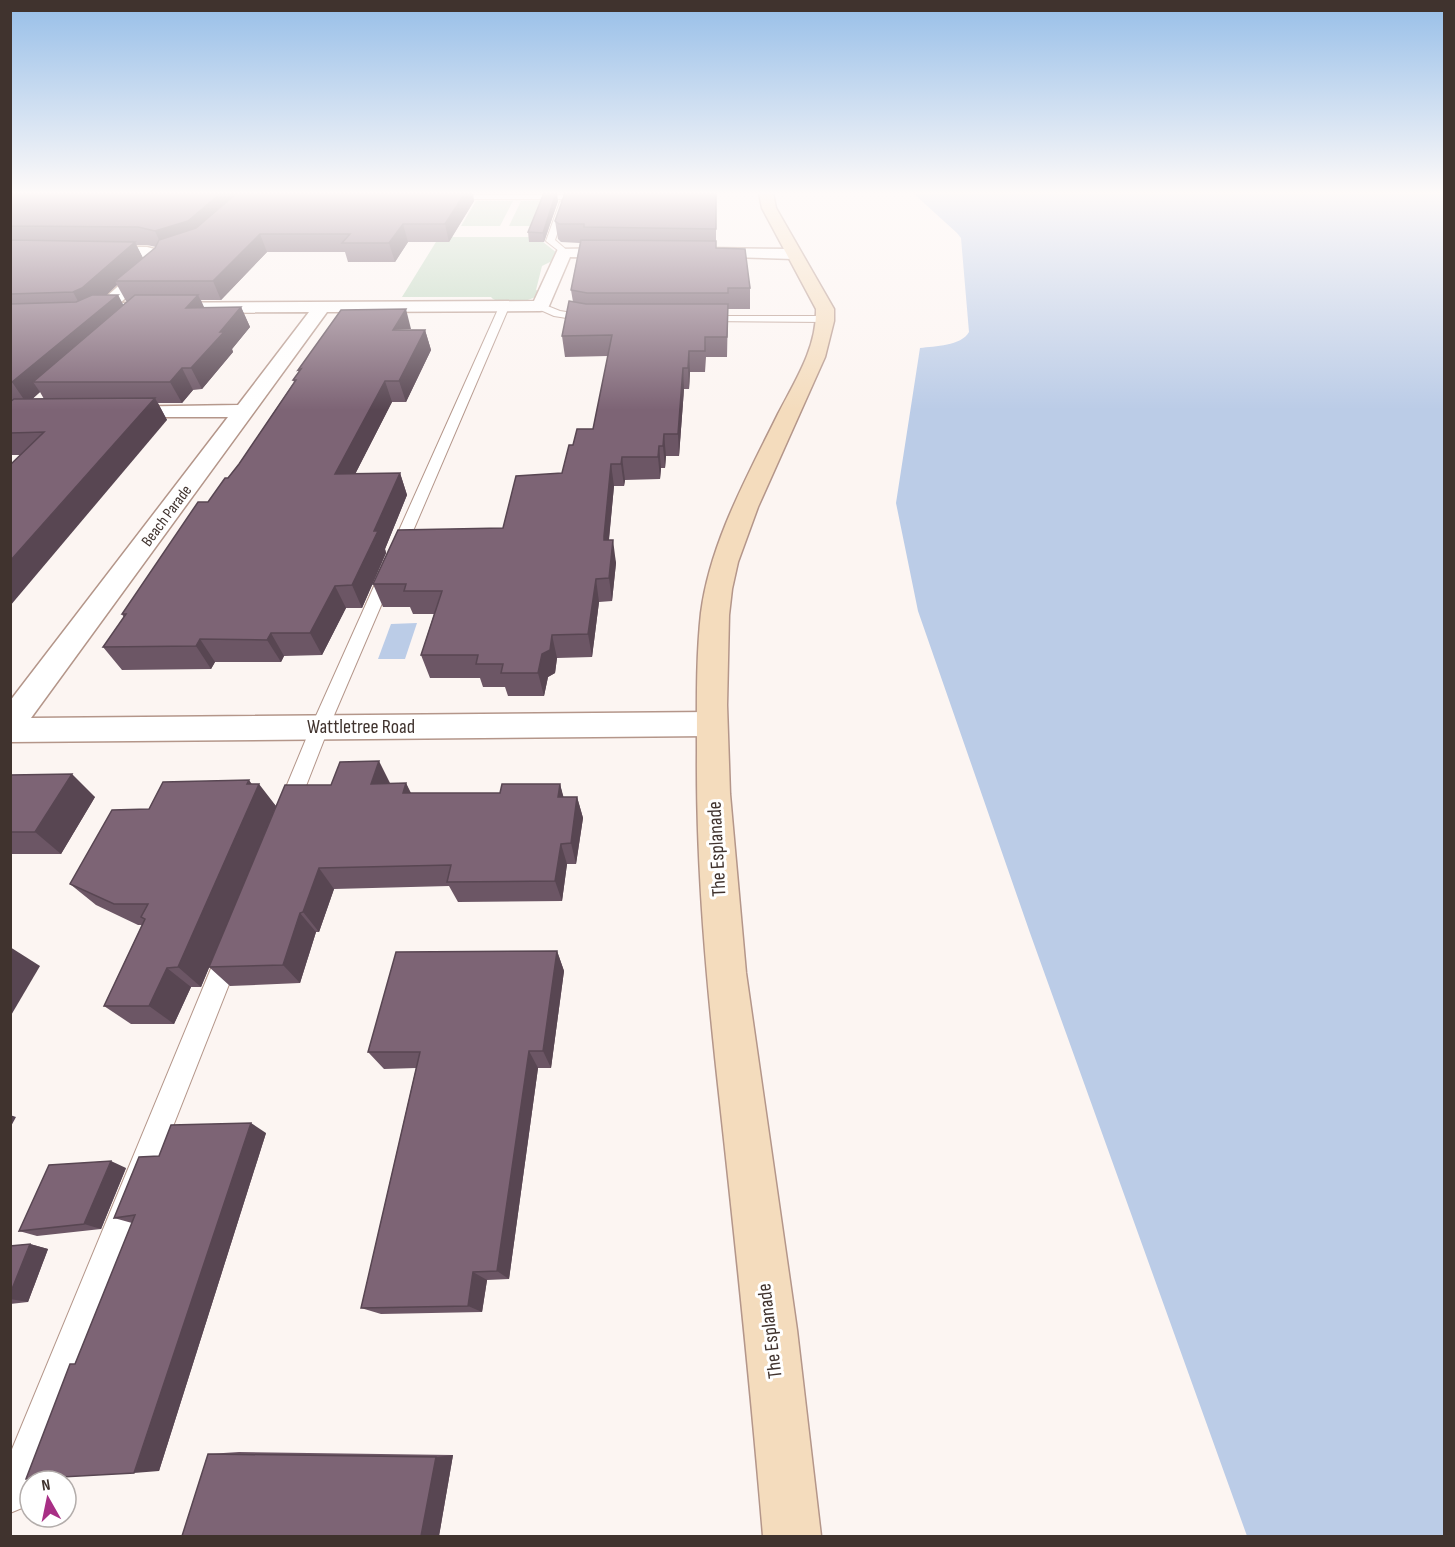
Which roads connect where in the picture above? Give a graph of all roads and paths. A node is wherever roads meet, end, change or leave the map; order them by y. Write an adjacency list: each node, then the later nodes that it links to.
1 (153, 265): 7 (street)
2 (558, 265): 6 (street)
3 (800, 265): 10 (street)
4 (322, 306): 5 (street); 7 (street); 13 (street, Beach Parade)
5 (504, 306): 6 (street); 16 (lane)
6 (540, 306): 8 (lane)
7 (145, 308): 11 (lane)
8 (601, 319)
9 (692, 319): 10 (lane)
10 (827, 319): 15 (street, The Esplanade)
11 (128, 322)
12 (98, 411): 13 (street)
13 (245, 411): 14 (street, Beach Parade)
14 (10, 724)
15 (711, 724): 16 (street, Wattletree Road); 21 (street, The Esplanade)
16 (320, 728): 17 (street, Wattletree Road); 18 (lane)
17 (10, 730)
18 (280, 826)
19 (236, 936): 20 (lane)
20 (10, 1496)
21 (792, 1536)

